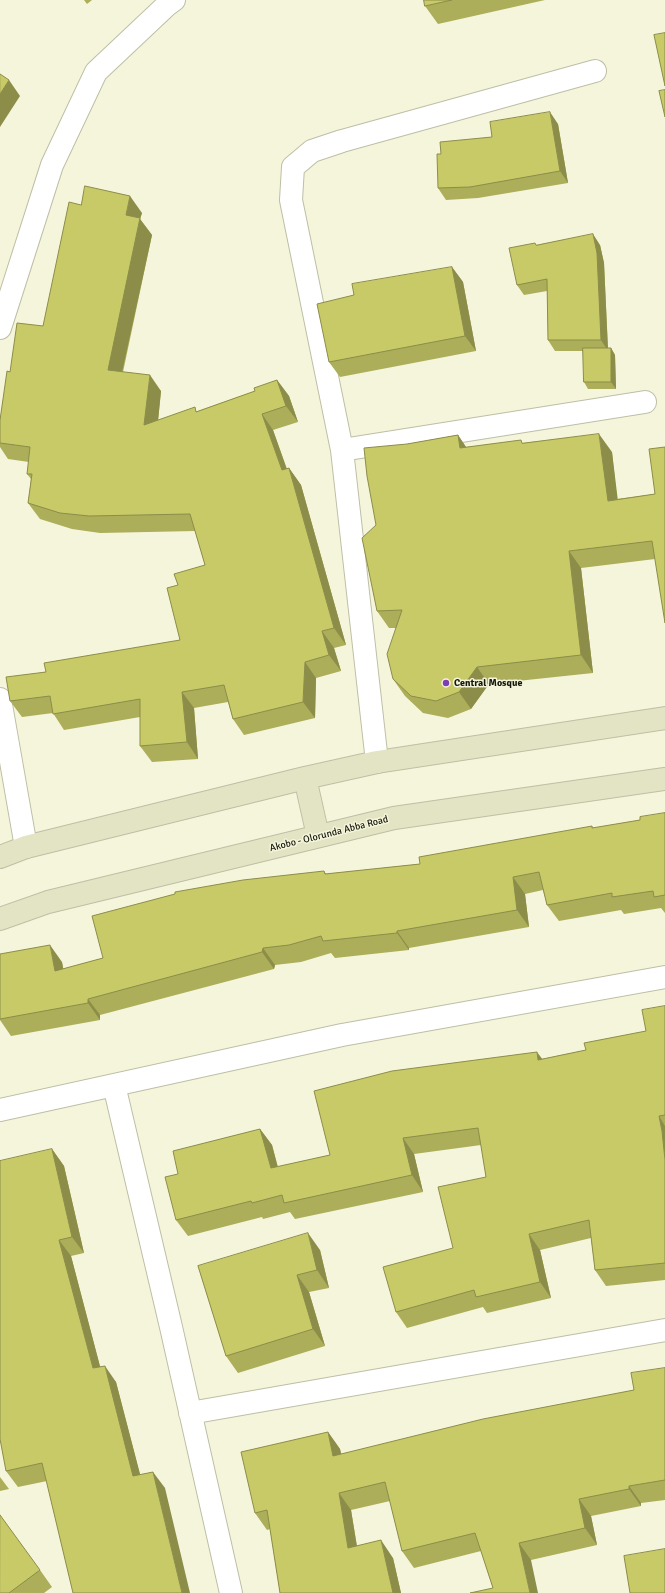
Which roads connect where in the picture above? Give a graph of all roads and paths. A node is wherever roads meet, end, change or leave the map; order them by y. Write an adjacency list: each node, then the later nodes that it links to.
1 (174, 0): 3 (street)
2 (595, 71): 5 (street)
3 (0, 328)
4 (645, 402): 5 (street)
5 (342, 450): 8 (street)
6 (0, 699): 12 (street)
7 (665, 718): 8 (main road)
8 (377, 762): 9 (main road)
9 (305, 778): 11 (main road); 12 (main road)
10 (665, 779): 11 (main road, Akobo - Olorunda Abba Road)
11 (318, 836): 14 (main road, Akobo - Olorunda Abba Road)
12 (26, 847): 13 (main road)
13 (0, 857)
14 (0, 919)
15 (665, 977): 16 (street)
16 (114, 1085): 17 (street); 19 (street)
17 (0, 1110)
18 (665, 1330): 19 (street)
19 (190, 1413): 20 (street)
20 (231, 1593)

